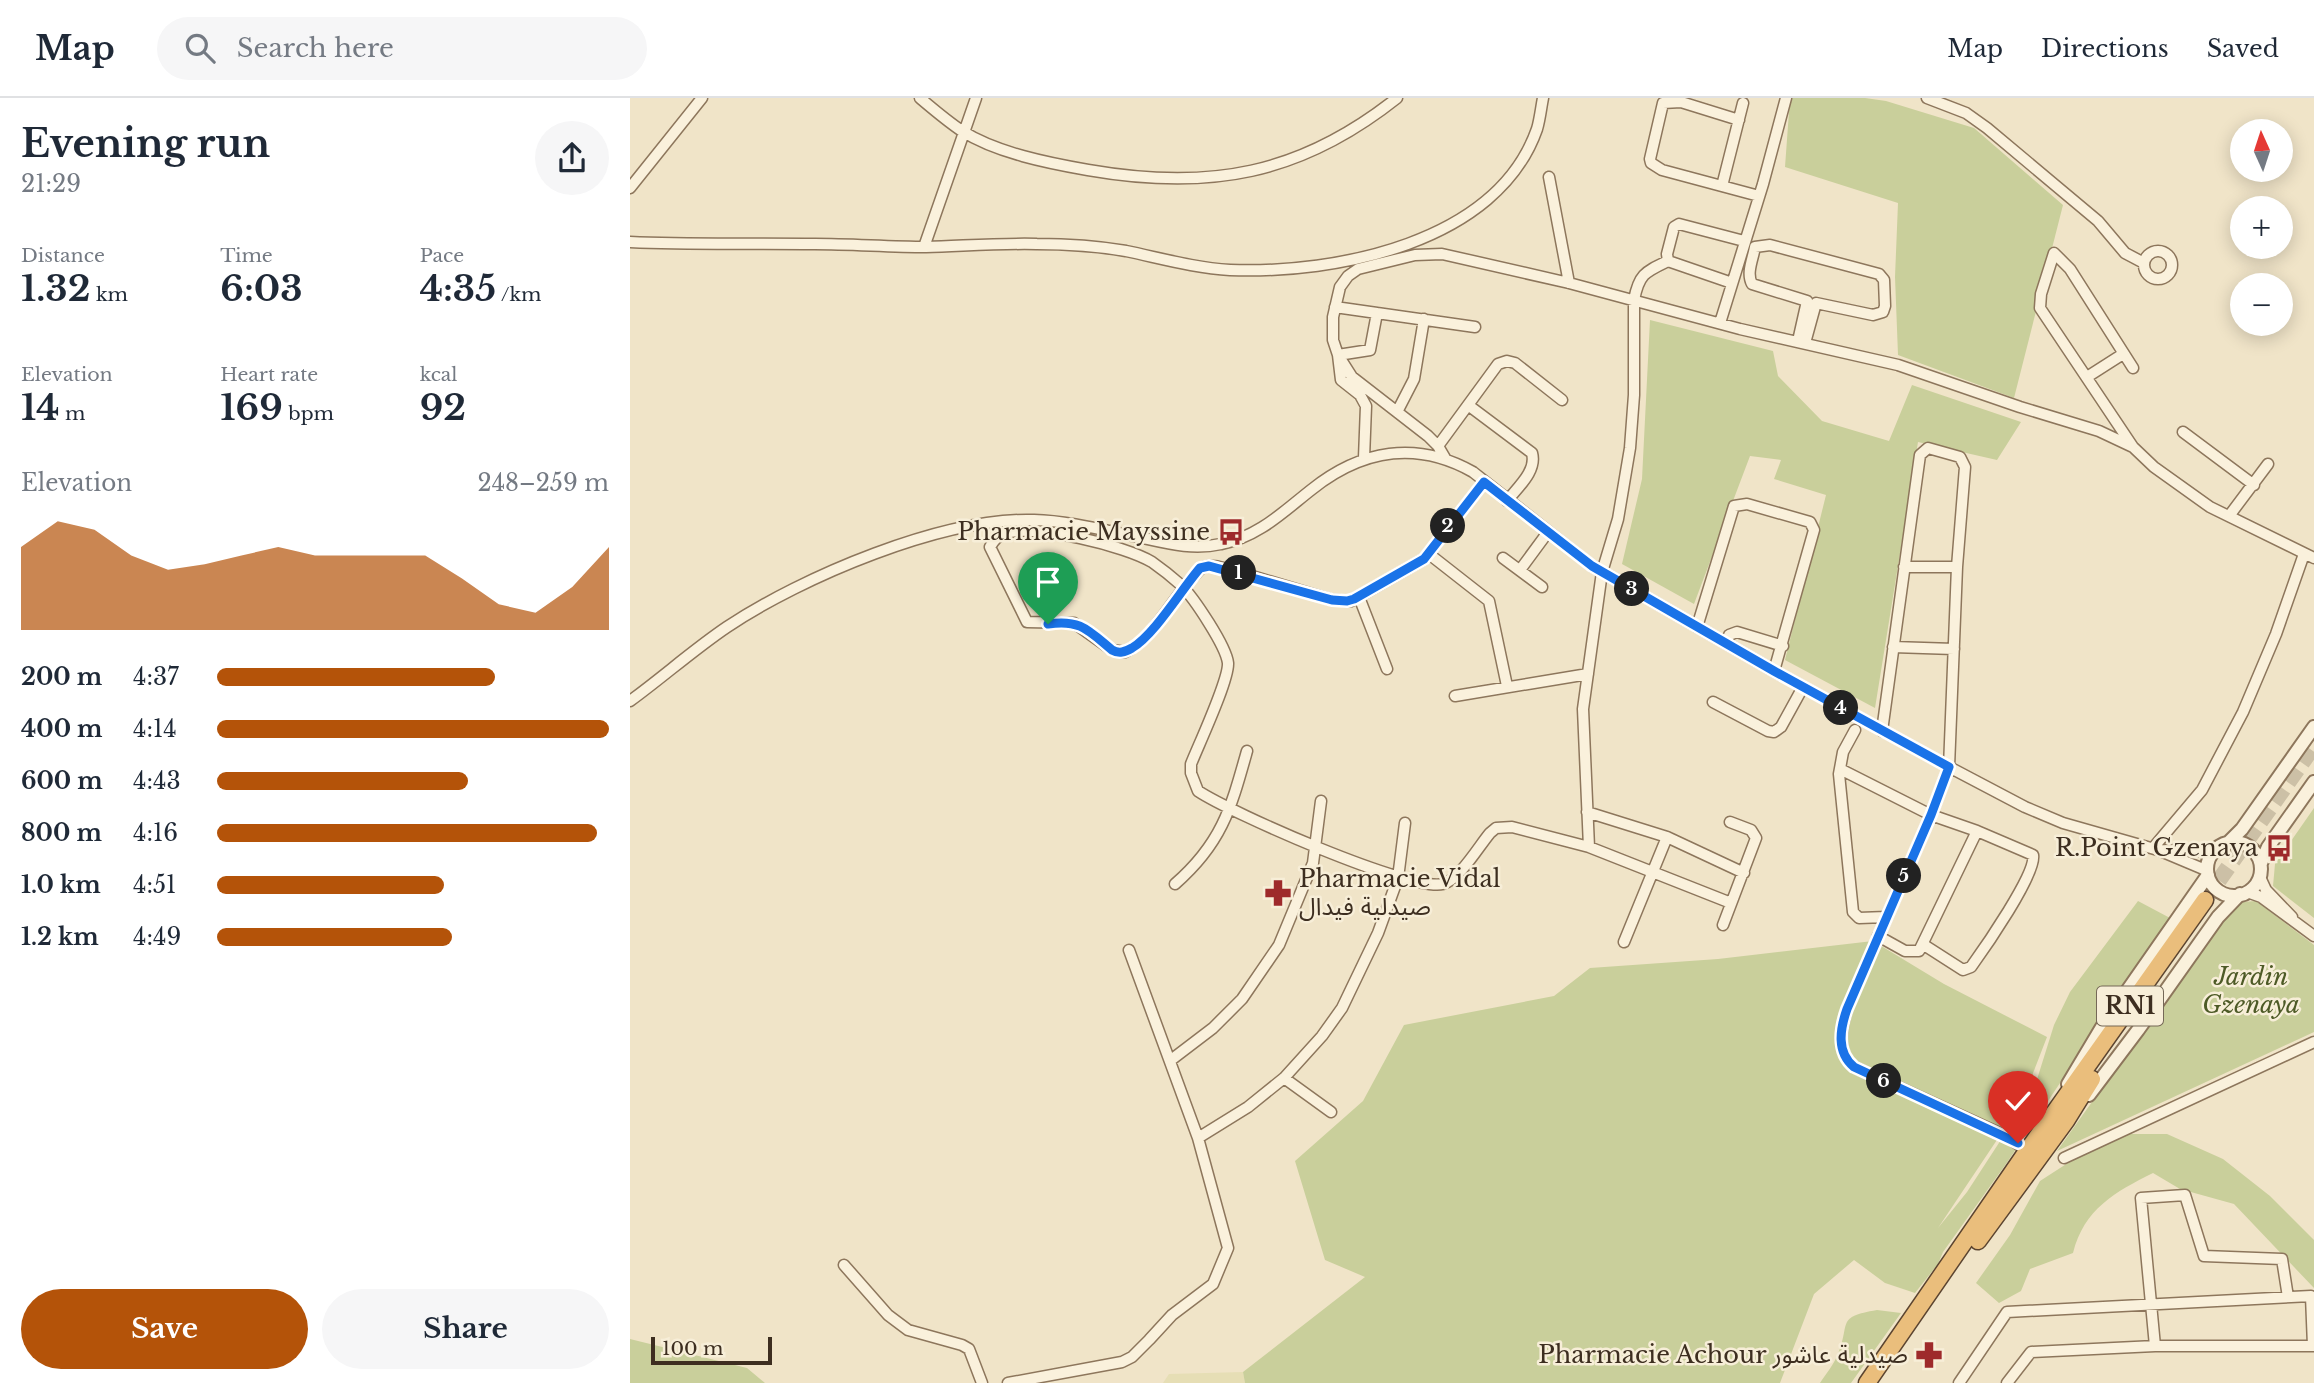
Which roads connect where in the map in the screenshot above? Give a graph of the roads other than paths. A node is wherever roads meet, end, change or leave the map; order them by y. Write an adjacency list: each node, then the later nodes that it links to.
1 (702, 98): 13 (street)
2 (920, 98): 10 (street)
3 (976, 98): 10 (street)
4 (1397, 98): 10 (street)
5 (1543, 98): 17 (street)
6 (1786, 98): 14 (street)
7 (1927, 98): 19 (street)
8 (1743, 103): 9 (street)
9 (1739, 120): 12 (street); 12 (street)
10 (963, 131): 17 (street)
11 (1549, 177): 20 (street)
12 (1722, 186): 14 (street)
13 (630, 188)
14 (1759, 196): 15 (street)
15 (1744, 241): 18 (street); 21 (street)
16 (630, 242): 17 (street)
17 (923, 247)
18 (1668, 261): 21 (street); 22 (street)
19 (2144, 263)
20 (1569, 283): 22 (street); 23 (street)
21 (1732, 283): 26 (street)
22 (1634, 300): 26 (street); 53 (street)
23 (1335, 307): 24 (street); 30 (street)
24 (1377, 313): 25 (street); 30 (street)
25 (1424, 319): 27 (street); 35 (street)
26 (1720, 323): 28 (street)
27 (1475, 327)
28 (1802, 342): 28 (street); 38 (street)
29 (2123, 354): 31 (street); 32 (street); 32 (street)
30 (1338, 355): 35 (street); 39 (street)
31 (2133, 369)
32 (2087, 377): 38 (street)
33 (1562, 400): 34 (street)
34 (1468, 405): 37 (street); 44 (street)
35 (1397, 412): 37 (street)
36 (2183, 432): 43 (street)
37 (1438, 446): 40 (street)
38 (2133, 447): 45 (street)
39 (1364, 458): 40 (street); 68 (street)
40 (1445, 458): 42 (street)
41 (2268, 464): 43 (street)
42 (1484, 482): 44 (street); 47 (street)
43 (2254, 485): 45 (street)
44 (1507, 501): 46 (street)
45 (2229, 516): 48 (street)
46 (1548, 532): 52 (street); 53 (street)
47 (1429, 554): 56 (street); 65 (street)
48 (2309, 556): 88 (street)
49 (1503, 558): 52 (street)
50 (1904, 567): 51 (street); 51 (street); 60 (street)
51 (1957, 567): 61 (street)
52 (1520, 570): 55 (street)
53 (1602, 572): 57 (street); 64 (street)
54 (1183, 587): 54 (street); 56 (street); 78 (street)
55 (1542, 587)
56 (1359, 597): 62 (street)
57 (1697, 627): 58 (street); 59 (street)
58 (1727, 644): 59 (street); 63 (street)
59 (1783, 646): 63 (street)
60 (1893, 647): 61 (street); 72 (street)
61 (1954, 649): 74 (street)
62 (1388, 669)
63 (1774, 671): 66 (street)
64 (1588, 674): 65 (street); 79 (street)
65 (1507, 686): 67 (street)
66 (1803, 687): 69 (street); 72 (street)
67 (1455, 696)
68 (630, 701)
69 (1713, 702)
70 (2314, 727): 85 (street)
71 (1855, 730): 75 (street)
72 (1882, 731): 74 (street)
73 (1247, 751): 78 (street)
74 (1949, 767): 80 (street); 88 (street)
75 (1840, 769): 80 (street); 100 (street)
76 (2314, 782): 90 (street)
77 (1321, 801): 86 (street)
78 (1231, 809): 86 (street); 96 (street)
79 (1587, 812): 84 (street); 87 (street)
80 (1931, 815): 83 (street); 100 (street)
81 (1405, 822): 95 (street)
82 (1730, 822): 92 (street)
83 (1977, 831): 106 (street); 106 (street)
84 (1667, 837): 91 (street); 92 (street)
85 (2228, 843): 89 (street); 90 (street)
86 (1316, 846): 95 (street); 109 (street)
87 (1588, 847): 91 (street); 95 (street)
88 (2155, 849): 89 (street); 93 (street)
89 (2216, 849): 93 (street)
90 (2261, 863): 94 (street)
91 (1654, 872): 98 (street); 105 (street)
92 (1744, 873): 98 (street)
93 (2208, 873): 97 (street); 112 (street)
94 (2260, 877): 97 (street); 101 (street)
95 (1398, 878): 110 (street)
96 (1175, 884)
97 (2244, 893): 101 (street); 112 (street)
98 (1731, 903): 102 (street)
99 (2209, 903): 112 (highway, RN1)
100 (1886, 917): 103 (street)
101 (2294, 920): 104 (street)
102 (1723, 925)
103 (1878, 936): 106 (street); 114 (street)
104 (2314, 936)
105 (1624, 942)
106 (1923, 945)
107 (1129, 950): 109 (street)
108 (2314, 1042): 115 (street)
109 (1171, 1059): 113 (street)
110 (1284, 1078): 111 (street); 113 (street)
111 (1331, 1112)
112 (2060, 1117): 114 (highway, RN1); 117 (highway, RN1)
113 (1199, 1138): 125 (street)
114 (2027, 1151): 117 (highway, RN1)
115 (2064, 1158)
116 (844, 1265): 124 (street)
117 (1948, 1276): 121 (highway, RN1)
118 (2312, 1296): 119 (street); 123 (street)
119 (2288, 1297): 120 (street); 120 (street)
120 (2151, 1303): 122 (street); 128 (street)
121 (1920, 1315): 126 (highway, RN1); 127 (highway, RN1)
122 (2155, 1346): 123 (street); 129 (street)
123 (2313, 1346)
124 (982, 1383)
125 (1008, 1383)
126 (1867, 1383)
127 (1877, 1383)
128 (1959, 1383)
129 (2007, 1383)

